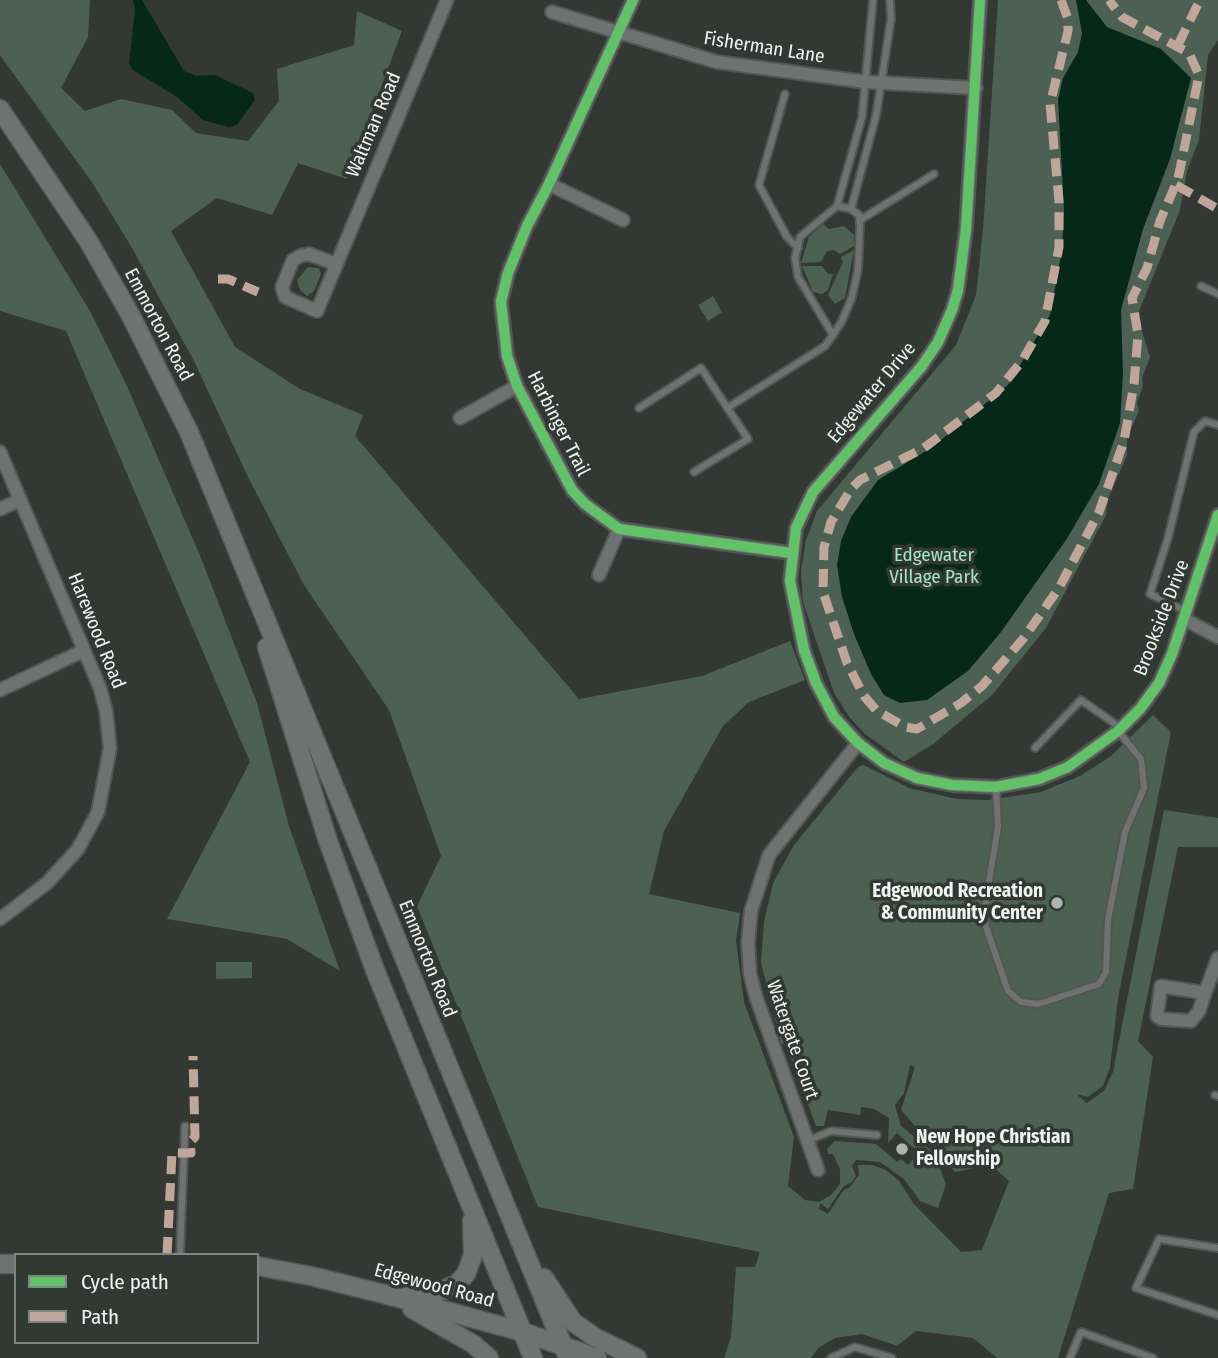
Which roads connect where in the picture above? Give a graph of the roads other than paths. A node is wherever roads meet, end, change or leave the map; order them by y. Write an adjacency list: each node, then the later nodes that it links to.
1 (447, 0): 20 (street, Waltman Road)
2 (634, 0): 7 (street, Harbinger Trail)
3 (873, 0): 8 (lane)
4 (890, 0): 9 (lane)
5 (980, 0): 10 (street, Edgewater Drive)
6 (552, 12): 7 (street, Fisherman Lane)
7 (619, 35): 8 (street, Fisherman Lane); 14 (street, Harbinger Trail)
8 (866, 82): 9 (street, Fisherman Lane); 15 (lane)
9 (880, 83): 10 (street, Fisherman Lane); 16 (lane)
10 (976, 88): 35 (street, Edgewater Drive)
11 (785, 94): 19 (lane)
12 (0, 109): 37 (main road, Emmorton Road)
13 (934, 174): 18 (lane)
14 (549, 184): 17 (street); 24 (street, Harbinger Trail)
15 (837, 206): 16 (lane); 19 (lane)
16 (851, 209): 18 (lane)
17 (623, 220)
18 (860, 220): 23 (lane)
19 (798, 248): 23 (lane)
20 (336, 264): 20 (street, Waltman Road)
21 (1201, 286): 22 (lane)
22 (1218, 294)
23 (832, 335): 26 (lane)
24 (517, 386): 27 (street); 34 (street, Harbinger Trail)
25 (639, 408): 26 (lane)
26 (727, 408): 30 (lane)
27 (460, 418)
28 (1218, 425): 38 (lane)
29 (0, 452): 31 (street, Harewood Road)
30 (694, 472)
31 (20, 500): 32 (street); 40 (street, Harewood Road)
32 (0, 509)
33 (1217, 520): 38 (street, Brookside Drive)
34 (619, 529): 35 (street, Harbinger Trail); 36 (street)
35 (791, 553): 43 (street, Edgewater Drive)
36 (599, 575)
37 (248, 576): 53 (main road, Emmorton Road); 54 (main road, Emmorton Road)
38 (1185, 615): 39 (street); 42 (street, Brookside Drive)
39 (1218, 637)
40 (83, 651): 41 (street); 46 (street, Harewood Road)
41 (0, 690)
42 (1120, 729): 44 (lane); 45 (street, Brookside Drive); 45 (lane)
43 (858, 743): 45 (street, Brookside Drive); 51 (street, Watergate Court)
44 (1035, 748)
45 (996, 787)
46 (0, 919)
47 (1218, 958): 48 (street)
48 (1205, 993)
49 (185, 1126): 56 (lane)
50 (877, 1135): 51 (lane)
51 (807, 1141): 52 (street, Watergate Court)
52 (818, 1170)
53 (470, 1198): 58 (main road); 60 (main road, Emmorton Road)
54 (519, 1238): 61 (main road, Emmorton Road); 65 (main road)
55 (1218, 1248): 59 (lane)
56 (180, 1253)
57 (259, 1266): 58 (main road, Edgewood Road)
58 (384, 1294): 60 (main road, Edgewood Road); 62 (main road)
59 (1218, 1315)
60 (523, 1332): 61 (main road, Edgewood Road); 63 (main road, Emmorton Road)
61 (565, 1352): 64 (main road, Edgewood Road)
62 (489, 1358)
63 (533, 1358)
64 (597, 1358)
65 (637, 1358)
66 (831, 1358): 67 (lane)
67 (892, 1358)
68 (1070, 1358): 69 (lane)
69 (1153, 1358)

